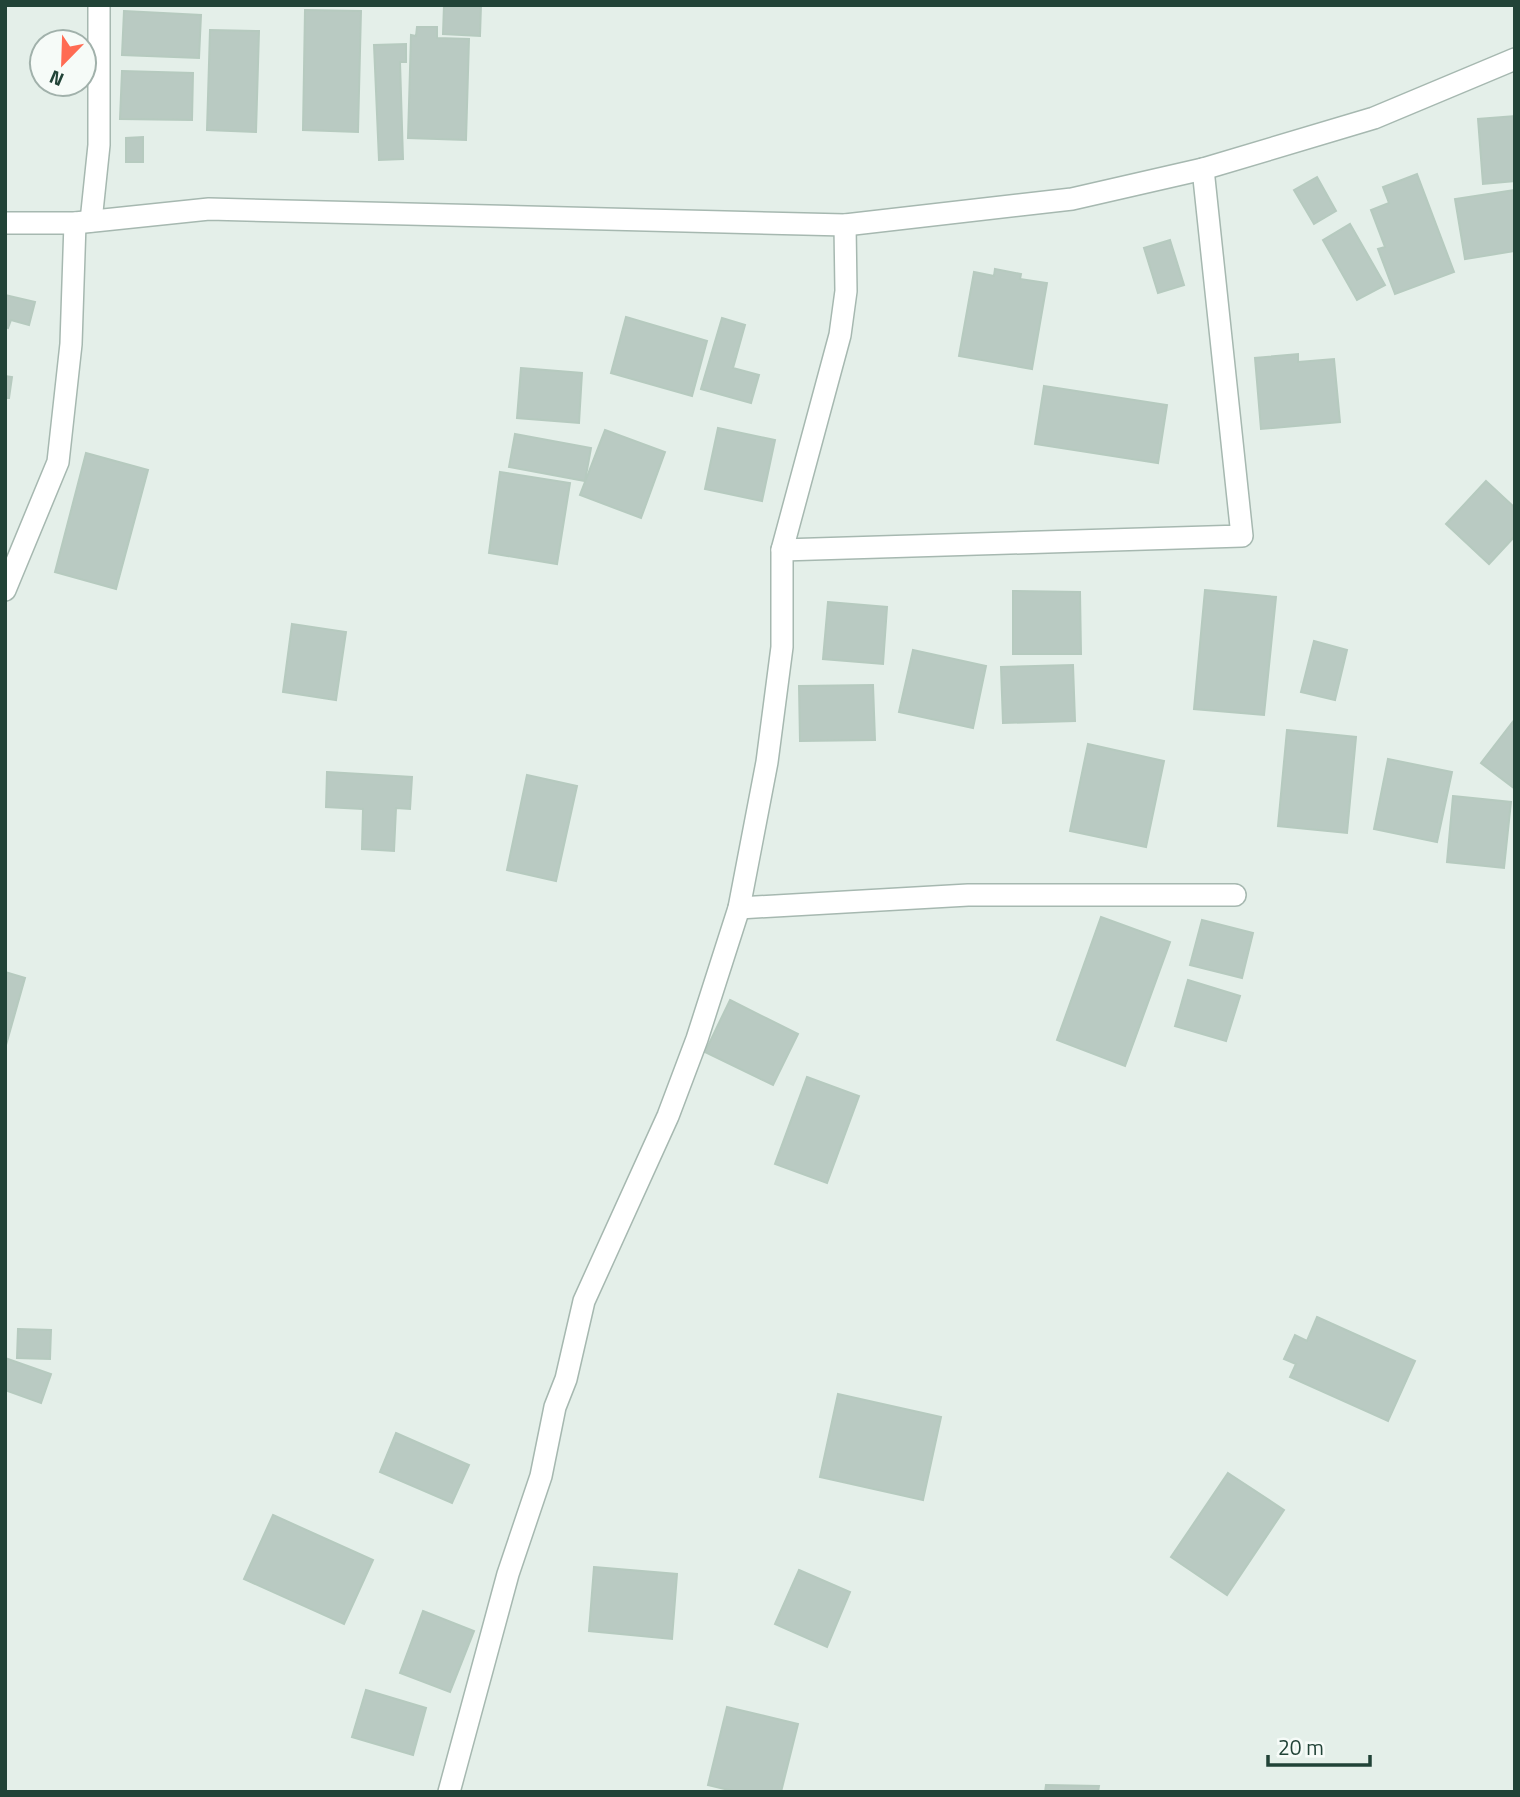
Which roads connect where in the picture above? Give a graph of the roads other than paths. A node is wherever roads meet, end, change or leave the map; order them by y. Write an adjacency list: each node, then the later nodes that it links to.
1 (99, 5): 4 (street)
2 (1515, 59): 3 (street)
3 (1203, 169): 6 (street); 7 (street)
4 (83, 222): 5 (street); 6 (street); 8 (street)
5 (5, 223)
6 (845, 225): 7 (street)
7 (782, 550): 10 (street)
8 (5, 590)
9 (1235, 895): 10 (street)
10 (739, 908): 11 (street)
11 (449, 1792)

